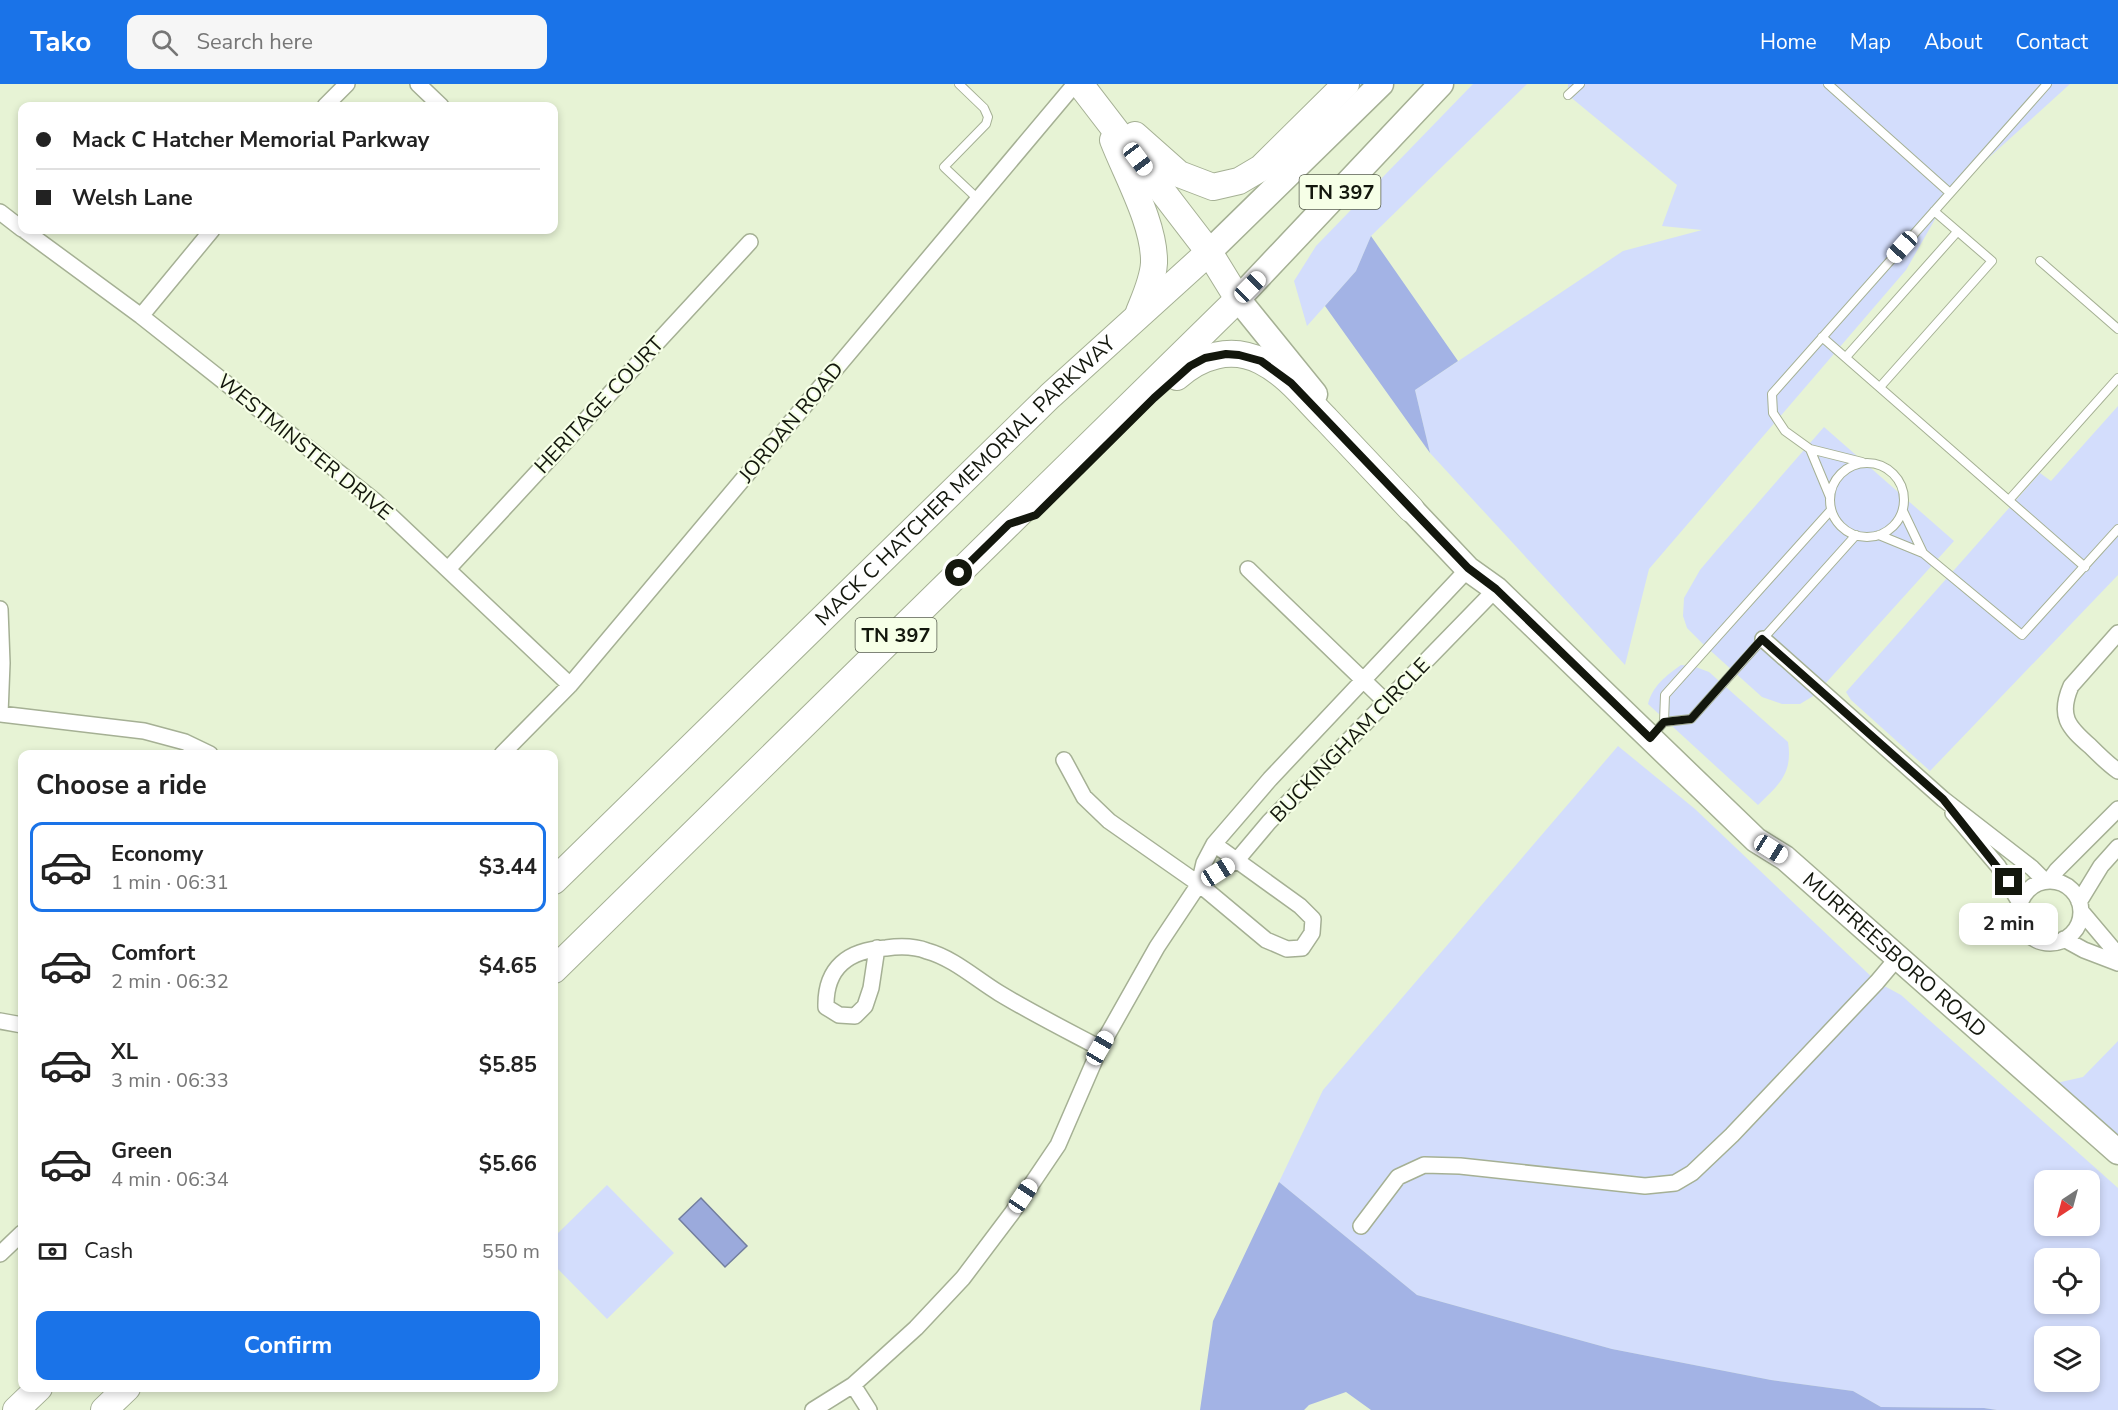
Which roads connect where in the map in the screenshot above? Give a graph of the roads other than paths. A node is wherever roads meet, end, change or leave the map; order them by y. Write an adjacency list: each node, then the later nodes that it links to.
1 (347, 84): 13 (street)
2 (418, 84): 14 (street)
3 (958, 84): 17 (lane)
4 (1075, 84): 17 (street, JORDAN ROAD)
5 (1080, 84): 6 (highway); 15 (highway, MURFREESBORO ROAD)
6 (1346, 84)
7 (1381, 84): 25 (main road, MACK C HATCHER MEMORIAL PARKWAY / TN 397)
8 (1441, 84): 27 (main road, TN 397)
9 (1580, 84): 12 (lane)
10 (1828, 84): 16 (lane)
11 (2047, 84): 16 (lane)
12 (1568, 95)
13 (329, 102)
14 (437, 102)
15 (1099, 107): 25 (highway, MURFREESBORO ROAD); 29 (highway)
16 (1950, 193): 19 (lane)
17 (979, 200): 56 (street, JORDAN ROAD)
18 (0, 212): 20 (street, WESTMINSTER DRIVE)
19 (1934, 212): 21 (lane); 31 (lane)
20 (18, 225)
21 (1958, 232): 32 (lane); 34 (lane)
22 (30, 234): 28 (street, WESTMINSTER DRIVE)
23 (209, 234): 28 (street)
24 (750, 242): 49 (street, HERITAGE COURT)
25 (1209, 252): 27 (highway, MURFREESBORO ROAD); 29 (highway, MACK C HATCHER MEMORIAL PARKWAY / TN 397)
26 (2040, 261): 30 (lane)
27 (1238, 299): 39 (main road, MURFREESBORO ROAD); 42 (highway, TN 397)
28 (141, 316): 49 (street, WESTMINSTER DRIVE)
29 (1137, 316): 69 (highway, MACK C HATCHER MEMORIAL PARKWAY / TN 397)
30 (2118, 329)
31 (1822, 337): 32 (lane); 35 (lane)
32 (1846, 357): 34 (lane)
33 (2118, 378): 38 (lane)
34 (1880, 387): 38 (lane)
35 (1810, 449): 36 (lane); 37 (lane)
36 (1862, 462): 37 (lane); 41 (lane)
37 (1830, 498): 40 (lane)
38 (2009, 500): 47 (lane)
39 (1411, 509): 42 (highway); 48 (main road, MURFREESBORO ROAD)
40 (1831, 510): 44 (lane); 59 (lane)
41 (1903, 511): 45 (lane); 46 (lane)
42 (1009, 524): 79 (highway, TN 397)
43 (2118, 530): 47 (lane)
44 (1856, 535): 45 (lane); 54 (lane)
45 (1879, 535): 46 (lane)
46 (1923, 553): 47 (lane)
47 (2085, 567)
48 (1468, 568): 51 (main road, MURFREESBORO ROAD); 55 (street, BUCKINGHAM CIRCLE)
49 (448, 569): 56 (street, WESTMINSTER DRIVE)
50 (1248, 569): 55 (street)
51 (1496, 589): 57 (street, BUCKINGHAM CIRCLE); 59 (main road, MURFREESBORO ROAD)
52 (0, 609): 58 (street)
53 (2118, 633): 63 (street)
54 (1762, 639): 59 (lane); 64 (street)
55 (1364, 681): 57 (street); 66 (street, BUCKINGHAM CIRCLE)
56 (570, 685): 61 (street, JORDAN ROAD)
57 (1386, 702): 68 (street, BUCKINGHAM CIRCLE)
58 (0, 714): 60 (street)
59 (1657, 730): 77 (main road, MURFREESBORO ROAD)
60 (202, 750)
61 (506, 750)
62 (1064, 760): 71 (street)
63 (2118, 771)
64 (1943, 799): 70 (street); 72 (street)
65 (2118, 809): 70 (street)
66 (1214, 844): 68 (street); 71 (street, BUCKINGHAM CIRCLE)
67 (2118, 846): 73 (street)
68 (1238, 860): 71 (street, BUCKINGHAM CIRCLE); 71 (street)
69 (558, 877)
70 (2047, 881): 72 (street); 73 (street)
71 (1199, 884): 82 (street, BUCKINGHAM CIRCLE)
72 (2020, 903): 74 (street)
73 (2080, 906): 74 (street); 76 (street)
74 (2064, 939): 78 (street)
75 (877, 948): 75 (street); 82 (street)
76 (2118, 955)
77 (1898, 957): 83 (main road, MURFREESBORO ROAD); 84 (street)
78 (2118, 963)
79 (558, 966)
80 (0, 1021): 81 (street)
81 (18, 1024)
82 (1100, 1048): 87 (street, BUCKINGHAM CIRCLE)
83 (2118, 1152)
84 (1361, 1226)
85 (18, 1237): 86 (street)
86 (0, 1254)
87 (853, 1385): 92 (street, BUCKINGHAM CIRCLE); 93 (street)
88 (35, 1392): 90 (highway)
89 (123, 1392): 91 (highway)
90 (16, 1410)
91 (104, 1410)
92 (813, 1410)
93 (869, 1410)

